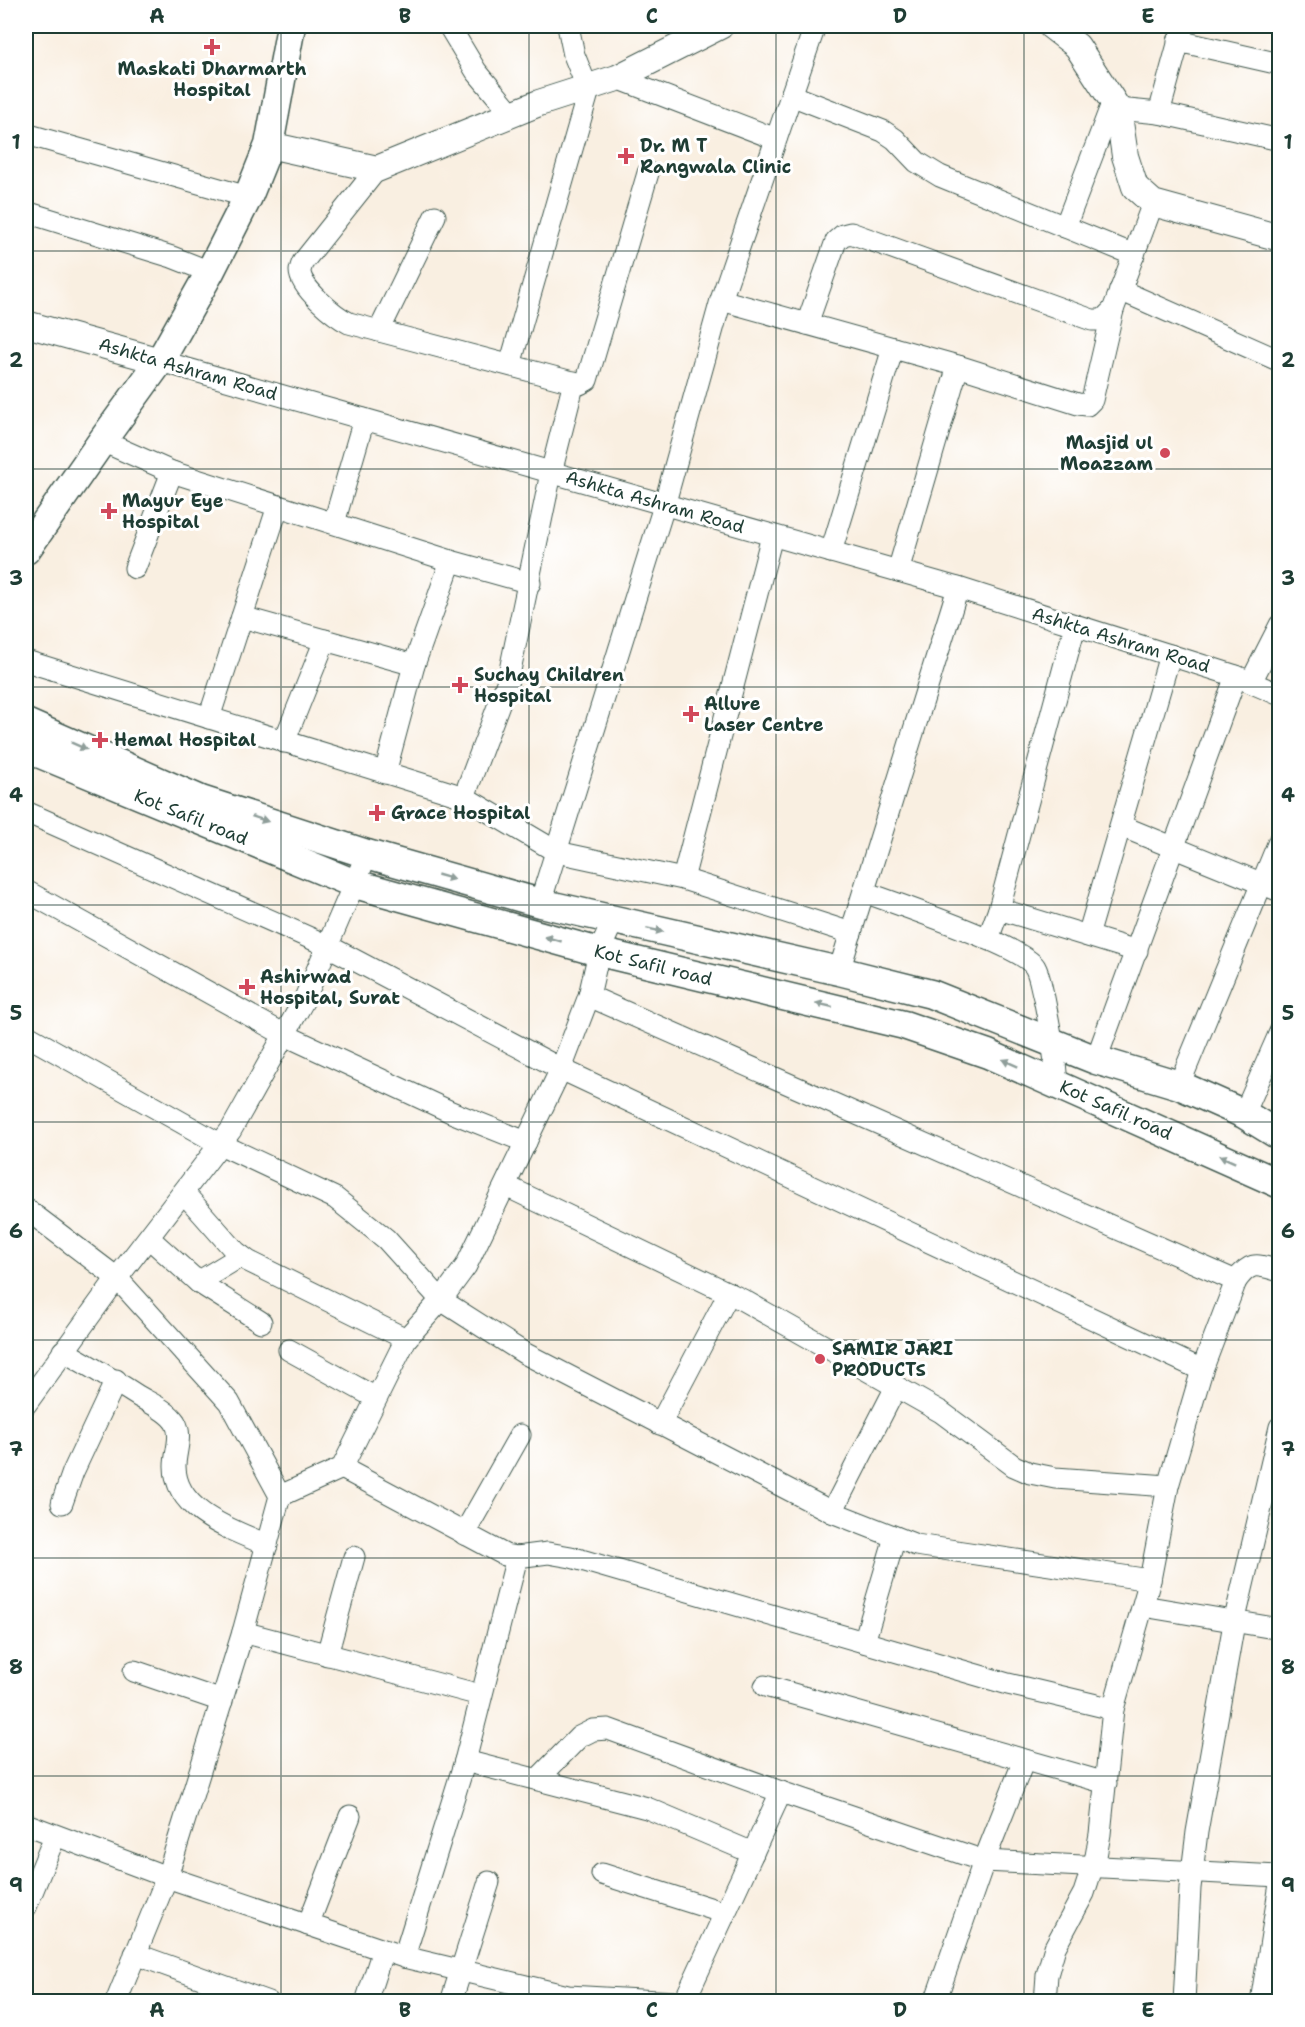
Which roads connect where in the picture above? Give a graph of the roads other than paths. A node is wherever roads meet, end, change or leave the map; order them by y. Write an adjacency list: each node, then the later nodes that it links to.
1 (291, 26): 18 (main road)
2 (449, 26): 14 (street)
3 (568, 26): 10 (street)
4 (720, 26): 9 (street)
5 (815, 26): 11 (street)
6 (1051, 26): 12 (street)
7 (1180, 33): 8 (street); 13 (street)
8 (1280, 64)
9 (617, 78): 10 (street); 16 (street)
10 (589, 87): 14 (street); 37 (street)
11 (791, 95): 16 (street); 25 (street)
12 (1115, 105): 13 (street); 22 (street); 25 (street)
13 (1159, 113): 17 (street)
14 (512, 114): 19 (street)
15 (26, 134): 21 (street)
16 (776, 139): 29 (street)
17 (1280, 140)
18 (269, 145): 19 (street); 21 (main road)
19 (377, 170): 33 (street)
20 (648, 173): 39 (street)
21 (248, 197): 28 (main road)
22 (1153, 203): 26 (street); 27 (street)
23 (26, 212): 28 (street)
24 (435, 216): 33 (street)
25 (1065, 227): 27 (street)
26 (1280, 238)
27 (1134, 255): 30 (street)
28 (210, 272): 35 (main road)
29 (721, 300): 32 (street); 45 (street)
30 (1117, 300): 32 (street); 36 (street); 38 (street)
31 (26, 324): 35 (street, Ashkta Ashram Road)
32 (807, 324): 34 (street)
33 (379, 331): 37 (street)
34 (894, 348): 38 (street); 49 (street)
35 (160, 361): 40 (street, Ashkta Ashram Road); 41 (main road)
36 (1280, 361)
37 (510, 365): 39 (street)
38 (958, 366): 52 (street)
39 (574, 382): 43 (street)
40 (364, 419): 43 (street, Ashkta Ashram Road); 46 (street)
41 (102, 441): 42 (street); 48 (main road)
42 (172, 471): 44 (street); 51 (street)
43 (551, 472): 45 (street, Ashkta Ashram Road); 53 (street)
44 (278, 506): 46 (street); 55 (street)
45 (664, 506): 47 (street, Ashkta Ashram Road); 74 (street)
46 (334, 523): 50 (street)
47 (772, 536): 49 (street, Ashkta Ashram Road); 76 (street)
48 (26, 550)
49 (831, 552): 52 (street, Ashkta Ashram Road)
50 (450, 561): 53 (street); 61 (street)
51 (135, 568)
52 (898, 571): 54 (street, Ashkta Ashram Road)
53 (530, 583): 69 (street)
54 (958, 588): 57 (street, Ashkta Ashram Road); 80 (street)
55 (242, 617): 58 (street); 64 (street)
56 (1280, 625): 62 (street)
57 (1076, 626): 59 (street, Ashkta Ashram Road); 82 (street)
58 (325, 640): 61 (street); 66 (street)
59 (1170, 655): 62 (street, Ashkta Ashram Road); 71 (street)
60 (26, 661): 64 (street)
61 (414, 665): 68 (street)
62 (1244, 679): 63 (street, Ashkta Ashram Road); 73 (street)
63 (1280, 695)
64 (209, 718): 66 (street)
65 (26, 723): 75 (main road, Kot Safil road, one-way to 75)
66 (284, 742): 68 (street)
67 (26, 748): 77 (main road, Kot Safil road)
68 (385, 773): 69 (street)
69 (464, 797): 74 (street)
70 (26, 812): 87 (street)
71 (1121, 826): 73 (street); 85 (street)
72 (1280, 839): 78 (street)
73 (1173, 848): 78 (street); 88 (street)
74 (557, 852): 76 (street); 81 (street)
75 (368, 855): 77 (street); 81 (main road, Kot Safil road, one-way to 81)
76 (683, 879): 84 (street)
77 (354, 884): 87 (street); 89 (main road, Kot Safil road, one-way to 77)
78 (1271, 887): 99 (street)
79 (26, 891): 94 (street)
80 (864, 892): 84 (street); 86 (street)
81 (540, 903): 83 (main road, Kot Safil road)
82 (999, 909): 85 (street); 86 (street)
83 (613, 921): 89 (street); 90 (main road, Kot Safil road, one-way to 90)
84 (851, 933): 90 (street)
85 (1088, 936): 88 (street)
86 (988, 939): 95 (street)
87 (328, 946): 94 (street); 97 (street)
88 (1137, 951): 96 (street)
89 (599, 952): 91 (street); 98 (main road, Kot Safil road, one-way to 89)
90 (839, 970): 95 (main road, Kot Safil road)
91 (589, 996): 97 (street); 112 (street)
92 (1280, 1032): 100 (street)
93 (26, 1035): 103 (street)
94 (285, 1035): 102 (street); 103 (street)
95 (1054, 1043): 96 (main road, Kot Safil road); 98 (street)
96 (1096, 1060): 99 (main road, Kot Safil road)
97 (561, 1069): 102 (street); 120 (street)
98 (1057, 1084): 104 (main road, Kot Safil road, one-way to 98)
99 (1179, 1085): 100 (main road, Kot Safil road)
100 (1244, 1114): 101 (main road, Kot Safil road)
101 (1280, 1136)
102 (526, 1142): 105 (street)
103 (220, 1144): 106 (street); 115 (street)
104 (1280, 1184)
105 (506, 1186): 114 (street); 115 (street)
106 (184, 1194): 108 (street); 109 (street)
107 (26, 1209): 111 (street)
108 (149, 1238): 111 (street); 113 (street)
109 (241, 1256): 113 (street); 117 (street)
110 (1280, 1271): 112 (street)
111 (117, 1278): 119 (street); 130 (street)
112 (1236, 1281): 120 (street)
113 (198, 1282): 116 (street)
114 (729, 1293): 122 (street); 125 (street)
115 (441, 1300): 117 (street); 125 (street)
116 (261, 1322)
117 (406, 1339): 123 (street)
118 (289, 1350): 123 (street)
119 (63, 1351): 121 (street); 124 (street)
120 (1202, 1370): 129 (street)
121 (116, 1380): 131 (street); 135 (street)
122 (896, 1387): 129 (street); 132 (street)
123 (376, 1398): 128 (street)
124 (26, 1404)
125 (660, 1424): 132 (street)
126 (1280, 1427): 140 (street)
127 (519, 1435): 133 (street)
128 (342, 1468): 130 (street); 133 (street)
129 (1168, 1485): 138 (street)
130 (280, 1496): 135 (street)
131 (62, 1503)
132 (831, 1512): 134 (street)
133 (464, 1534): 137 (street)
134 (896, 1537): 138 (street); 143 (street)
135 (267, 1545): 142 (street)
136 (354, 1557): 144 (street)
137 (517, 1557): 143 (street); 147 (street)
138 (1150, 1580): 139 (street)
139 (1143, 1606): 140 (street); 149 (street)
140 (1234, 1623): 141 (street); 161 (street)
141 (1280, 1629)
142 (243, 1632): 144 (street); 148 (street)
143 (864, 1642): 149 (street)
144 (327, 1655): 147 (street)
145 (134, 1671): 148 (street)
146 (765, 1686): 150 (street)
147 (480, 1695): 151 (street)
148 (222, 1701): 164 (street)
149 (1113, 1709): 153 (street)
150 (1024, 1760): 153 (street); 159 (street)
151 (465, 1761): 152 (street); 172 (street)
152 (538, 1779): 154 (street); 158 (street)
153 (1106, 1783): 160 (street)
154 (781, 1792): 158 (street); 159 (street)
155 (350, 1816): 169 (street)
156 (26, 1824): 157 (street)
157 (55, 1836): 164 (street); 167 (street)
158 (753, 1853): 168 (street)
159 (984, 1861): 160 (street); 180 (street)
160 (1093, 1866): 161 (street); 181 (street)
161 (1191, 1871): 163 (street); 182 (street)
162 (602, 1874): 168 (street)
163 (1280, 1875)
164 (167, 1877): 169 (street); 171 (street)
165 (489, 1882): 173 (street)
166 (1280, 1884): 183 (street)
167 (26, 1907)
168 (725, 1913): 179 (street)
169 (308, 1925): 170 (street)
170 (383, 1950): 172 (street); 176 (street)
171 (135, 1954): 174 (street); 175 (street)
172 (404, 1957): 173 (street)
173 (460, 1970): 177 (street); 178 (street)
174 (116, 2001)
175 (268, 2001)
176 (366, 2001)
177 (451, 2001)
178 (676, 2001)
179 (684, 2001)
180 (935, 2001)
181 (1045, 2001)
182 (1184, 2001)
183 (1261, 2001)

